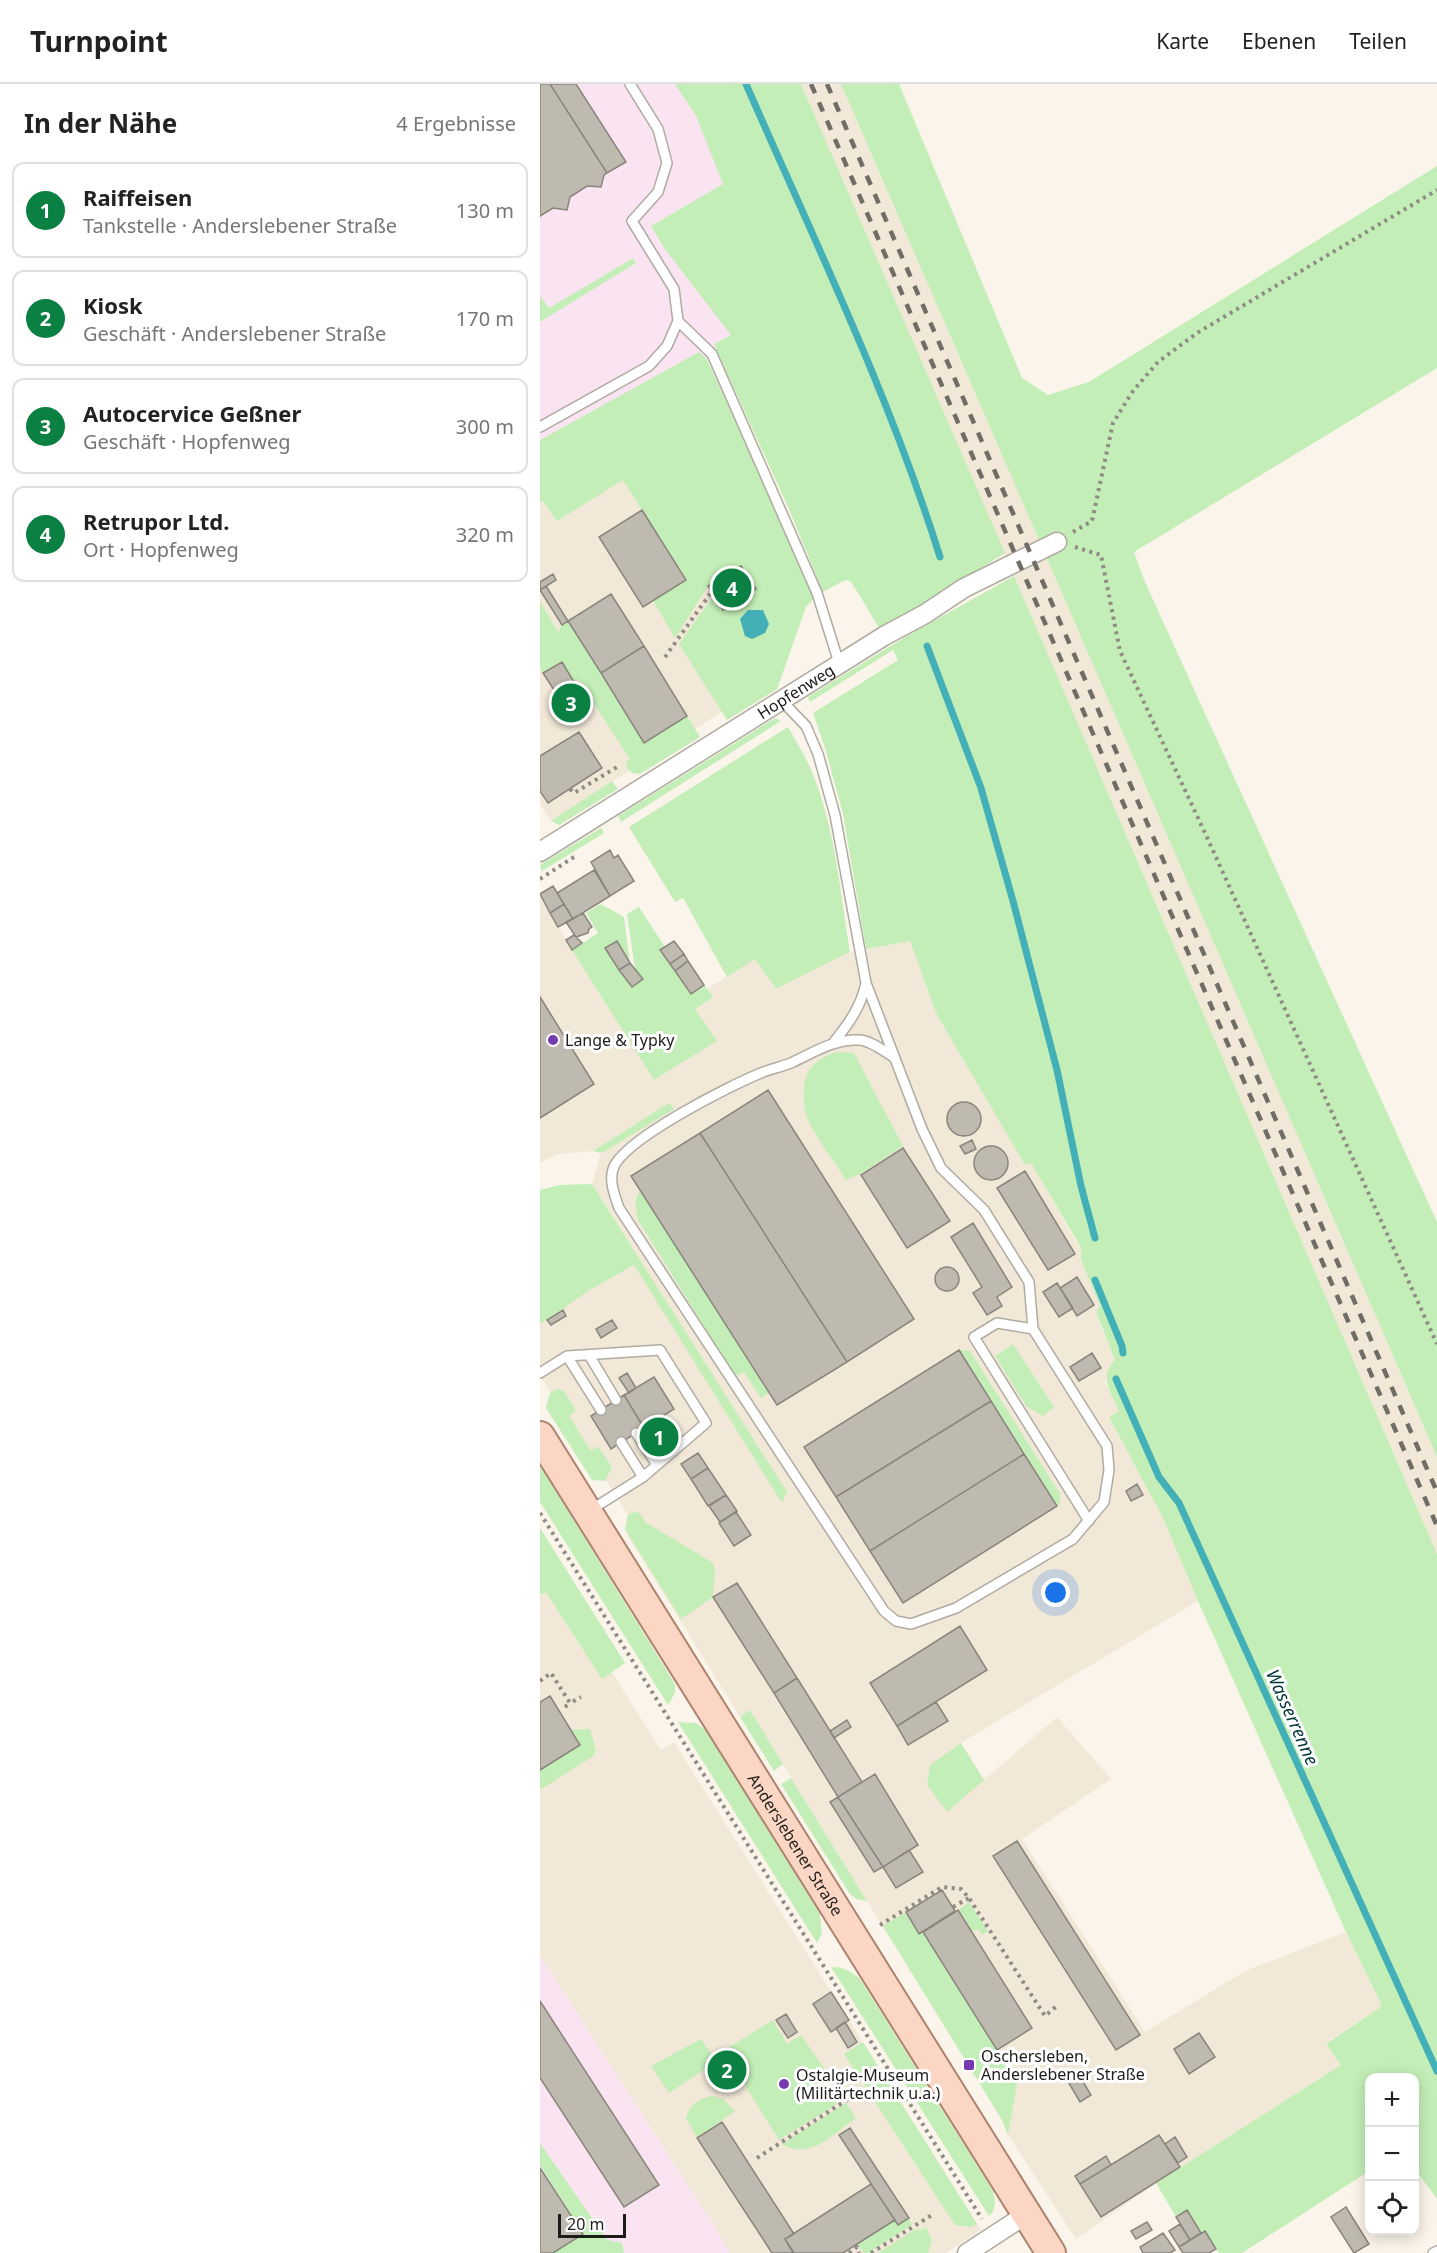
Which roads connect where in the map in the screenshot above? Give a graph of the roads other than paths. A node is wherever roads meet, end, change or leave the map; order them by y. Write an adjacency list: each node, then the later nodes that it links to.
1 (630, 84): 2 (lane)
2 (678, 321): 3 (lane); 5 (lane)
3 (540, 427)
4 (1057, 542): 5 (street, Hopfenweg)
5 (839, 663): 6 (street, Hopfenweg)
6 (781, 700): 7 (street, Hopfenweg); 8 (lane)
7 (540, 852)
8 (866, 983): 9 (lane); 10 (lane)
9 (834, 1042): 10 (lane); 23 (lane)
10 (895, 1058): 11 (lane)
11 (1033, 1329): 23 (lane); 23 (lane)
12 (589, 1355): 13 (lane); 15 (lane); 20 (lane)
13 (567, 1356): 14 (lane); 16 (lane)
14 (540, 1373)
15 (616, 1400)
16 (601, 1410)
17 (636, 1433): 20 (lane)
18 (540, 1436): 22 (main road, Anderslebener Straße)
19 (621, 1442): 21 (lane)
20 (657, 1465): 21 (lane)
21 (643, 1478): 22 (lane)
22 (587, 1512): 24 (main road, Anderslebener Straße)
23 (1089, 1521)
24 (1027, 2214): 25 (street); 26 (main road, Anderslebener Straße)
25 (967, 2253)
26 (1051, 2253)

